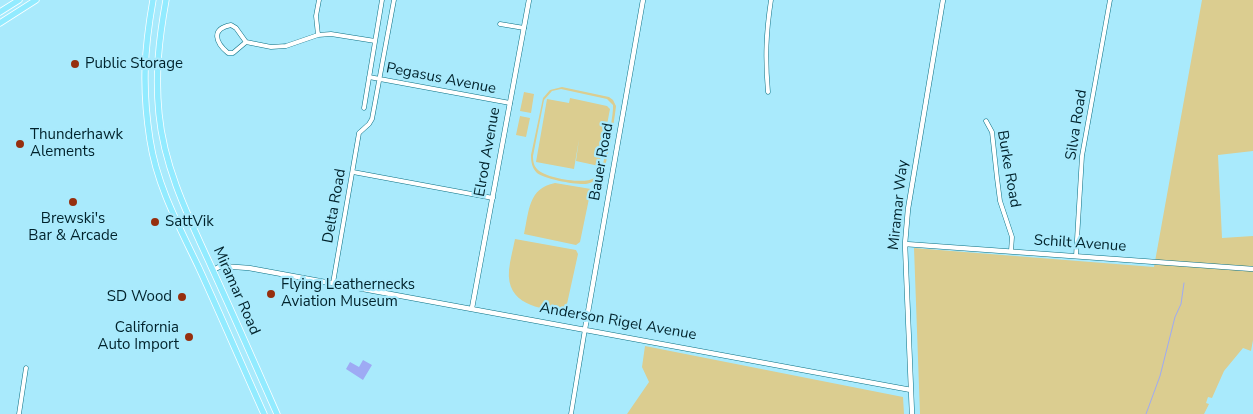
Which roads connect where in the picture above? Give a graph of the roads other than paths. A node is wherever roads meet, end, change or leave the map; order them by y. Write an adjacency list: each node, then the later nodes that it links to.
1 (19, 0): 13 (main road)
2 (36, 0): 14 (main road)
3 (153, 0): 39 (main road, Miramar Road)
4 (166, 0): 32 (main road, Miramar Road)
5 (319, 0): 17 (street)
6 (382, 0): 18 (street)
7 (394, 0): 21 (street)
8 (529, 0): 16 (street, Elrod Avenue)
9 (643, 0): 35 (street, Bauer Road)
10 (771, 0): 22 (street)
11 (944, 0): 28 (street, Miramar Way)
12 (1110, 0): 30 (street, Silva Road)
13 (0, 12)
14 (0, 23)
15 (500, 24): 16 (street)
16 (524, 28): 23 (street, Elrod Avenue)
17 (318, 35): 18 (street); 19 (street)
18 (375, 41): 20 (street)
19 (246, 42): 19 (street)
20 (369, 77): 21 (street, Pegasus Avenue); 24 (street)
21 (379, 79): 23 (street, Pegasus Avenue); 26 (street, Delta Road)
22 (768, 92)
23 (510, 103): 27 (street, Elrod Avenue)
24 (364, 108)
25 (986, 121): 29 (street, Burke Road)
26 (352, 172): 27 (street); 33 (street, Delta Road)
27 (493, 198): 34 (street, Elrod Avenue)
28 (906, 244): 29 (street, Schilt Avenue); 37 (street, Miramar Way)
29 (1011, 251): 30 (street, Schilt Avenue)
30 (1076, 256): 31 (street, Schilt Avenue)
31 (1253, 269)
32 (213, 270): 33 (street, Anderson Rigel Avenue); 40 (main road, Miramar Road)
33 (333, 283): 34 (street, Anderson Rigel Avenue)
34 (472, 308): 35 (street, Anderson Rigel Avenue)
35 (585, 329): 37 (street, Anderson Rigel Avenue); 41 (street)
36 (26, 368): 38 (street)
37 (911, 390): 42 (street, Miramar Way)
38 (19, 414)
39 (264, 414)
40 (277, 414)
41 (571, 414)
42 (912, 414)

